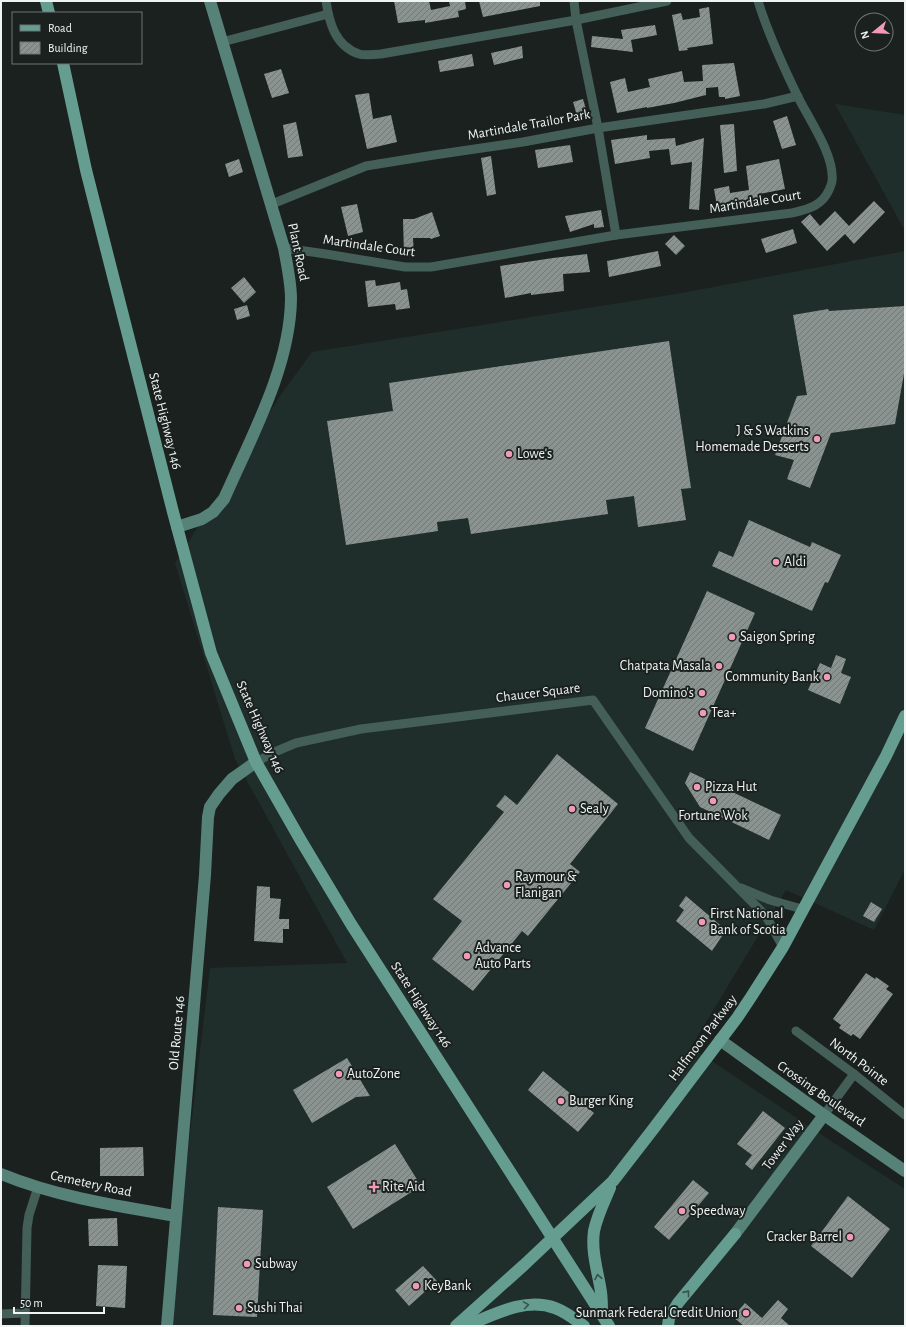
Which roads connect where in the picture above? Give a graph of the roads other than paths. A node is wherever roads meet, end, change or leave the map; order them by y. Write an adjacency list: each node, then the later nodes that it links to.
1 (46, 1): 7 (main road)
2 (210, 1): 10 (street, Plant Road)
3 (326, 1): 8 (street)
4 (574, 1): 9 (street)
5 (667, 1): 9 (street)
6 (758, 1): 12 (street, Martindale Court)
7 (49, 12)
8 (328, 14): 9 (street); 10 (street)
9 (576, 20): 13 (street)
10 (222, 42): 14 (street, Plant Road)
11 (63, 64): 17 (main road, State Highway 146)
12 (798, 96): 13 (street, Martindale Trailor Park); 15 (street, Martindale Court)
13 (598, 128): 14 (street, Martindale Trailor Park); 15 (street)
14 (272, 204): 16 (street, Plant Road)
15 (616, 235): 16 (street, Martindale Court)
16 (284, 248): 17 (street, Plant Road)
17 (177, 527): 19 (main road, State Highway 146)
18 (905, 716): 21 (main road, Halfmoon Parkway)
19 (256, 762): 20 (street, Chaucer Square); 32 (street, Old Route 146); 34 (main road, State Highway 146)
20 (738, 887): 21 (street, Chaucer Square); 22 (street, Chaucer Square)
21 (802, 909): 22 (main road, Halfmoon Parkway)
22 (783, 947): 24 (main road, Halfmoon Parkway)
23 (796, 1031): 25 (street, North Pointe)
24 (720, 1040): 26 (street, Crossing Boulevard); 30 (main road, Halfmoon Parkway)
25 (854, 1074): 26 (street, Tower Way); 27 (street, North Pointe)
26 (824, 1115): 28 (street, Crossing Boulevard); 33 (street, Tower Way)
27 (905, 1115)
28 (905, 1170)
29 (1, 1174): 31 (street, Cemetery Road)
30 (613, 1181): 34 (main road, Halfmoon Parkway); 37 (main road, one-way to 30)
31 (38, 1188): 32 (street, Cemetery Road); 35 (street)
32 (176, 1216): 39 (street, Old Route 146)
33 (735, 1234): 44 (main road, one-way to 33)
34 (552, 1239): 37 (main road, State Highway 146); 40 (main road, Halfmoon Parkway)
35 (25, 1313): 36 (street); 38 (street)
36 (1, 1314)
37 (602, 1315): 43 (main road, State Highway 146)
38 (25, 1326)
39 (167, 1326)
40 (456, 1326)
41 (466, 1326): 42 (main road, one-way to 42)
42 (584, 1326)
43 (609, 1326)
44 (668, 1326)

